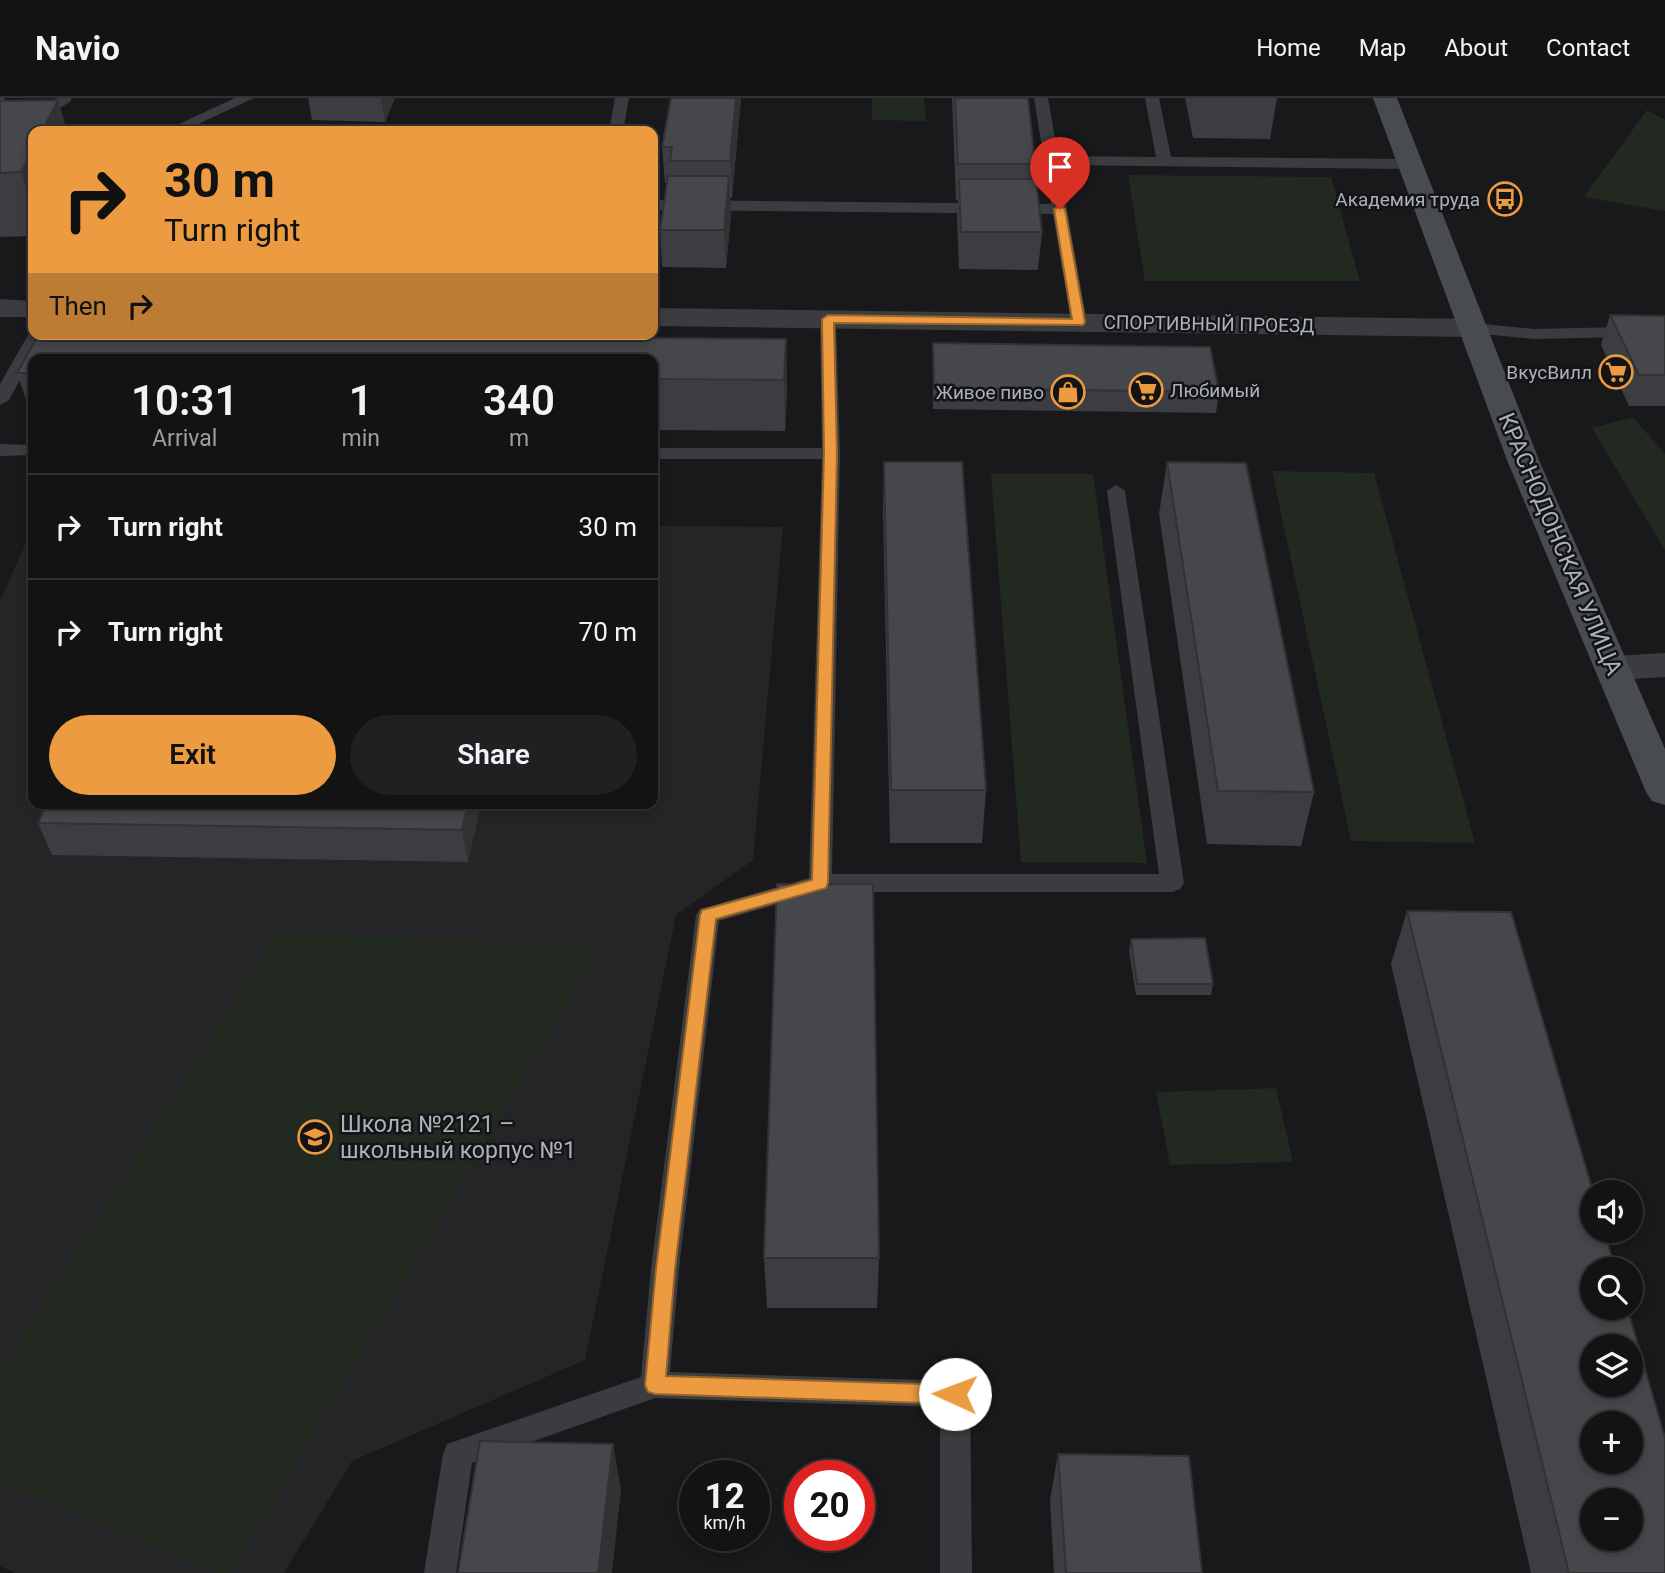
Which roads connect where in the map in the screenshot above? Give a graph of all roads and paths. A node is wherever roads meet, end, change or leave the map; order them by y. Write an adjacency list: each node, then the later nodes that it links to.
1 (64, 98): 7 (lane)
2 (247, 98): 8 (lane)
3 (622, 98): 9 (lane)
4 (1041, 98): 10 (lane)
5 (1152, 98): 11 (lane)
6 (1385, 98): 12 (main road, КРАСНОДОНСКАЯ УЛИЦА)
7 (0, 124)
8 (183, 126)
9 (617, 126)
10 (1051, 160): 11 (lane); 14 (lane)
11 (1164, 160): 12 (lane)
12 (1410, 164): 21 (main road, КРАСНОДОНСКАЯ УЛИЦА)
13 (658, 205): 14 (lane)
14 (1060, 209): 19 (lane)
15 (0, 308): 16 (street)
16 (28, 309)
17 (658, 317): 18 (street, СПОРТИВНЫЙ ПРОЕЗД)
18 (828, 319): 19 (street, СПОРТИВНЫЙ ПРОЕЗД); 27 (lane)
19 (1079, 322): 21 (street, СПОРТИВНЫЙ ПРОЕЗД)
20 (1665, 322): 21 (lane)
21 (1472, 328): 30 (main road, КРАСНОДОНСКАЯ УЛИЦА)
22 (34, 340): 23 (lane)
23 (0, 400)
24 (0, 450): 25 (lane)
25 (28, 450)
26 (658, 453): 27 (lane)
27 (831, 454): 32 (lane)
28 (1116, 491): 32 (lane)
29 (1665, 665): 30 (street)
30 (1614, 668): 31 (main road, КРАСНОДОНСКАЯ УЛИЦА)
31 (1665, 793)
32 (820, 883): 33 (lane)
33 (655, 1385): 34 (lane); 35 (lane)
34 (440, 1573)
35 (956, 1573)

